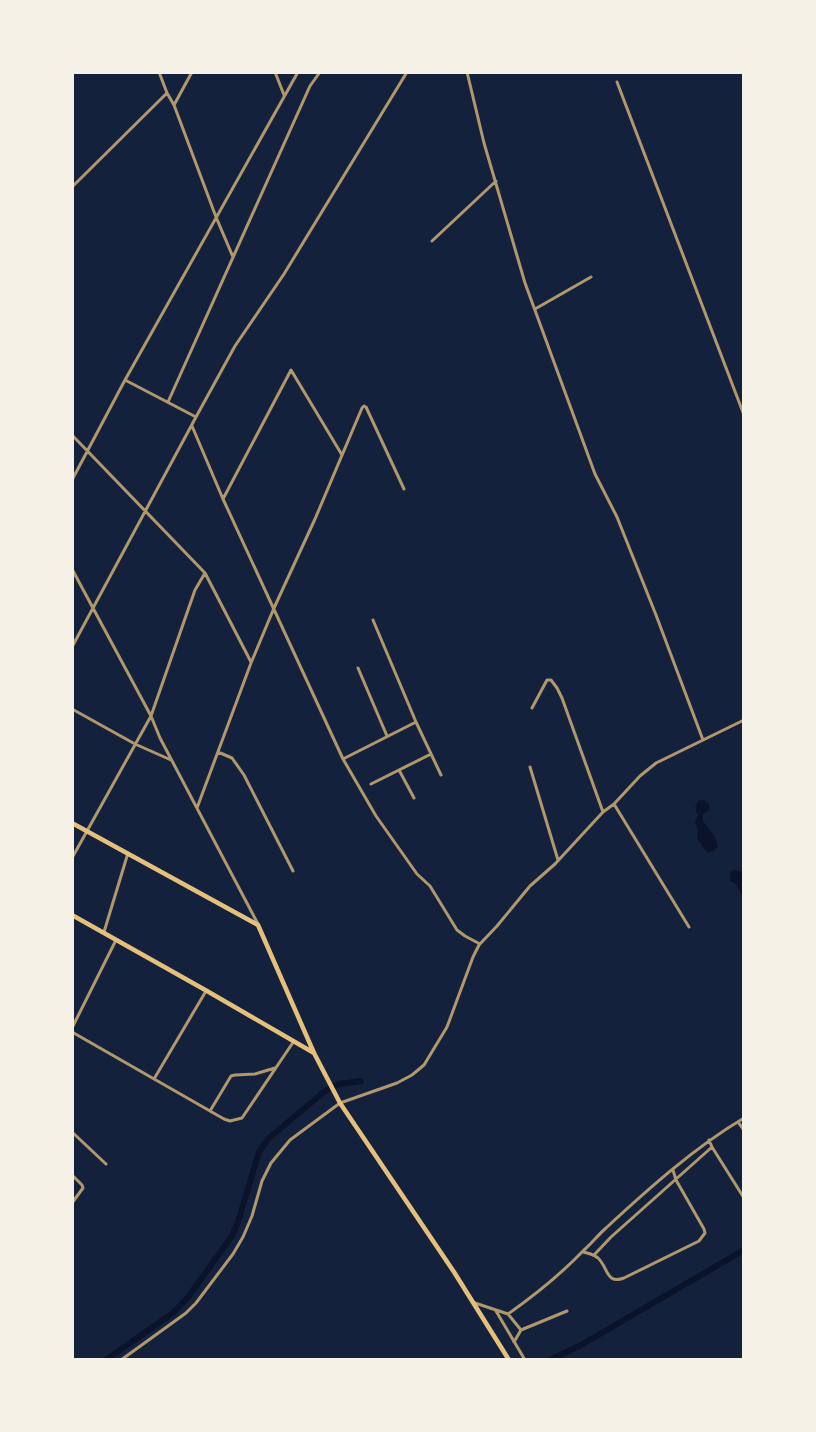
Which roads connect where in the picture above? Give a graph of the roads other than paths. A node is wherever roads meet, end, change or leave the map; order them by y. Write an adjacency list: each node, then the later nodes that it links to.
1 (158, 72): 9 (street)
2 (192, 72): 11 (street)
3 (275, 72): 10 (street)
4 (298, 72): 10 (street)
5 (320, 72): 16 (street)
6 (407, 72): 22 (street)
7 (467, 72): 12 (street)
8 (617, 82): 21 (street)
9 (167, 93): 11 (street); 13 (street)
10 (284, 96): 14 (street)
11 (174, 105): 14 (street)
12 (496, 181): 15 (street); 18 (street)
13 (72, 186)
14 (216, 216): 16 (street); 19 (street)
15 (432, 241)
16 (234, 257): 20 (street)
17 (591, 278): 18 (street)
18 (535, 309): 45 (street)
19 (124, 380): 20 (street); 25 (street)
20 (168, 402): 22 (street)
21 (744, 415)
22 (196, 417): 23 (street)
23 (192, 426): 29 (street); 30 (street)
24 (72, 435): 25 (street)
25 (88, 451): 27 (street); 30 (street)
26 (343, 455): 28 (street); 29 (street); 34 (street)
27 (72, 480)
28 (404, 488)
29 (223, 499): 34 (street)
30 (146, 511): 32 (street); 33 (street)
31 (72, 568): 33 (street)
32 (205, 573): 37 (street); 41 (street)
33 (94, 608): 36 (street); 41 (street)
34 (274, 608): 37 (street); 49 (street)
35 (373, 620): 43 (street)
36 (72, 647)
37 (251, 663): 47 (street)
38 (358, 668): 44 (street)
39 (532, 708): 58 (street)
40 (72, 709): 46 (street)
41 (151, 716): 46 (street); 50 (street)
42 (744, 720): 45 (street)
43 (416, 722): 44 (street); 48 (street)
44 (387, 736): 49 (street)
45 (703, 740): 56 (street)
46 (136, 744): 50 (street); 60 (street)
47 (218, 752): 57 (street); 64 (street)
48 (431, 754): 52 (street); 53 (street)
49 (343, 759): 70 (street)
50 (171, 760): 57 (street)
51 (530, 767): 63 (street)
52 (400, 770): 54 (street); 55 (street)
53 (441, 775)
54 (371, 784)
55 (414, 798)
56 (614, 804): 58 (street); 67 (street)
57 (197, 808): 66 (street)
58 (603, 812): 63 (street)
59 (72, 823): 60 (main road)
60 (87, 831): 61 (main road); 62 (street)
61 (128, 852): 66 (main road); 68 (street)
62 (72, 858)
63 (558, 861): 70 (street)
64 (293, 871)
65 (72, 915): 68 (main road)
66 (258, 925): 75 (main road)
67 (689, 927)
68 (104, 932): 69 (main road)
69 (116, 940): 71 (main road); 72 (street)
70 (480, 944): 78 (street)
71 (207, 990): 74 (main road); 77 (street)
72 (72, 1028)
73 (72, 1032): 77 (street)
74 (294, 1041): 75 (main road); 76 (street)
75 (314, 1054): 78 (main road)
76 (275, 1068): 79 (street); 79 (street)
77 (154, 1079): 79 (street)
78 (340, 1103): 94 (main road); 100 (street)
79 (210, 1111)
80 (744, 1118): 81 (street)
81 (738, 1122): 82 (street); 84 (street)
82 (744, 1130)
83 (72, 1132): 86 (street)
84 (709, 1140): 85 (street); 87 (street)
85 (712, 1148): 89 (street); 90 (street)
86 (106, 1164)
87 (673, 1170): 89 (street); 92 (street)
88 (72, 1175): 91 (street)
89 (676, 1180): 93 (street); 93 (street)
90 (744, 1198)
91 (72, 1203)
92 (583, 1252): 93 (street); 97 (street)
93 (594, 1255)
94 (475, 1304): 95 (street); 101 (main road)
95 (496, 1311): 97 (street); 99 (street)
96 (567, 1311): 98 (street)
97 (508, 1314): 98 (street)
98 (521, 1330): 99 (street)
99 (514, 1342): 102 (street)
100 (121, 1360)
101 (509, 1360)
102 (525, 1360)

